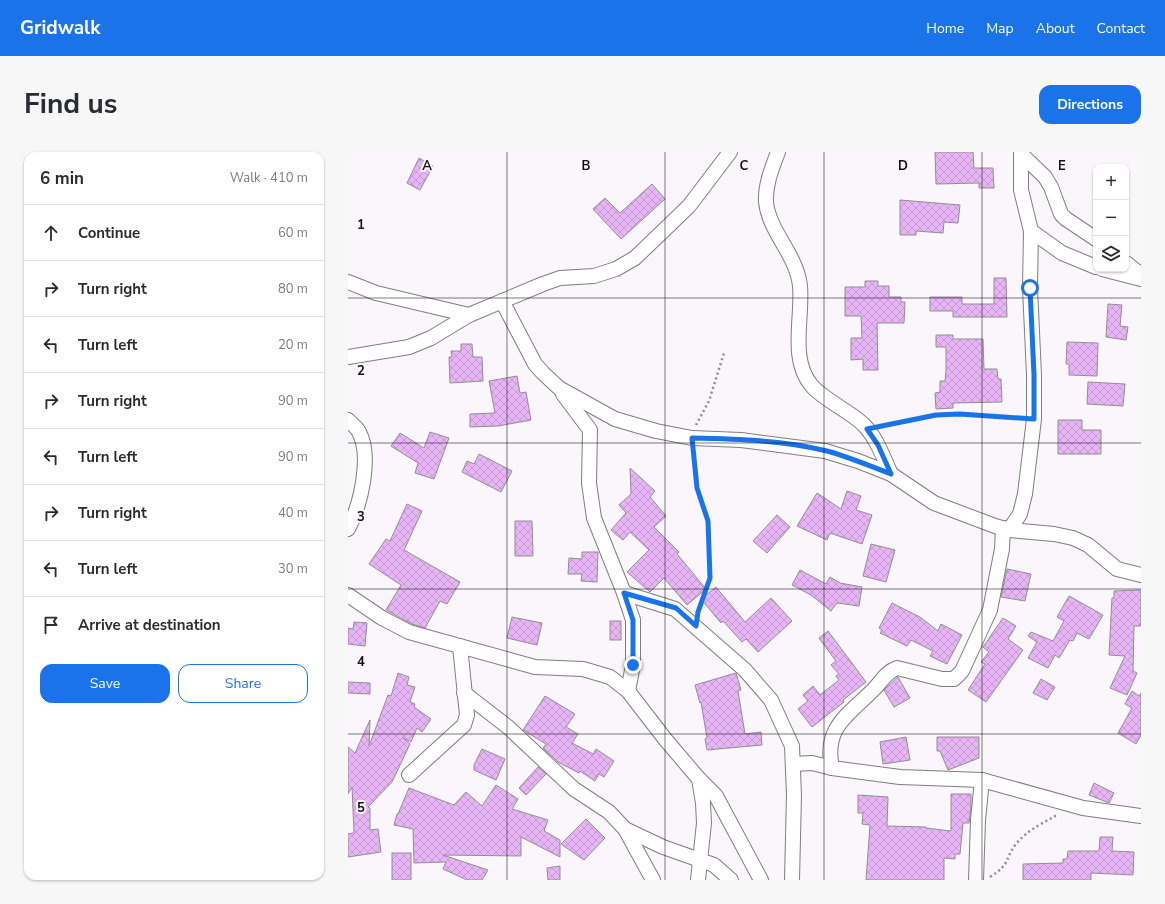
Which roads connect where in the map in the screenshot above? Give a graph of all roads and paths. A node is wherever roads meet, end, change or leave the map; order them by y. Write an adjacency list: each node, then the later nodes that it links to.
1 (730, 152): 12 (street)
2 (778, 152): 19 (street)
3 (1021, 153): 4 (street); 5 (street)
4 (1031, 231): 7 (street); 17 (street)
5 (1093, 237)
6 (1129, 265): 9 (street)
7 (1093, 266)
8 (1115, 272): 10 (street)
9 (1141, 275)
10 (1141, 278)
11 (348, 282): 13 (street)
12 (502, 301): 13 (street); 16 (street)
13 (469, 315): 15 (street)
14 (724, 353): 20 (path)
15 (348, 357)
16 (560, 388): 20 (street); 26 (street)
17 (1034, 419): 19 (path); 23 (street)
18 (348, 420): 22 (street)
19 (867, 429): 21 (street)
20 (692, 438): 21 (street); 28 (path)
21 (891, 474): 23 (street)
22 (348, 529)
23 (1006, 529): 24 (street); 33 (street)
24 (1141, 575)
25 (348, 585): 27 (street)
26 (624, 593): 28 (street); 30 (street)
27 (350, 597): 29 (street)
28 (696, 626): 32 (street)
29 (460, 646): 30 (street); 31 (street)
30 (628, 691): 35 (street)
31 (464, 693): 34 (street); 39 (street)
32 (793, 764): 33 (street); 46 (street)
33 (832, 768): 36 (street)
34 (409, 775)
35 (699, 779): 40 (street); 45 (street)
36 (982, 780): 37 (street); 41 (street)
37 (1073, 805): 38 (street); 41 (path)
38 (1141, 816)
39 (625, 829): 40 (street); 42 (street)
40 (700, 859): 43 (street); 44 (street)
41 (981, 879)
42 (653, 880)
43 (698, 880)
44 (731, 880)
45 (761, 880)
46 (792, 880)

